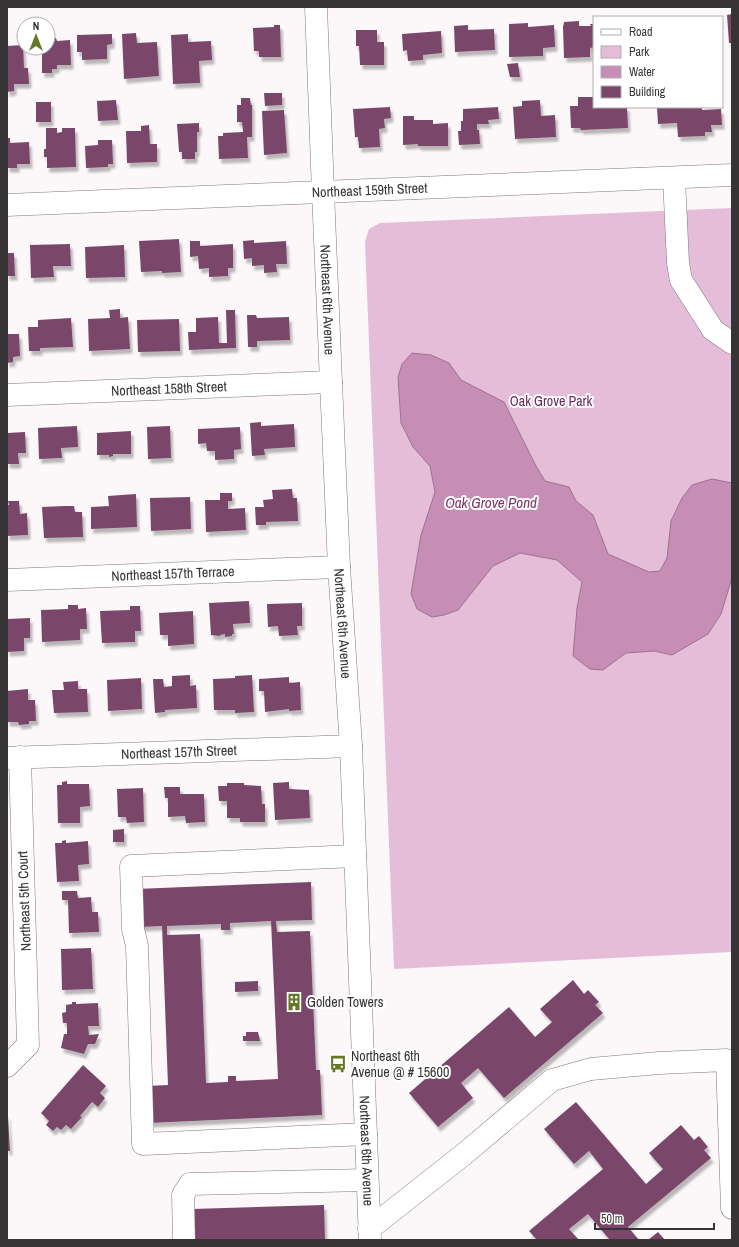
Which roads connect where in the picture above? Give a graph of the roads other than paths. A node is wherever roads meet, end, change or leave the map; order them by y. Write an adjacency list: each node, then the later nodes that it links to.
1 (316, 7): 4 (street, Northeast 6th Avenue)
2 (732, 175): 3 (street, Northeast 159th Street)
3 (674, 178): 4 (street, Northeast 159th Street); 6 (street)
4 (322, 192): 5 (street, Northeast 159th Street); 7 (street, Northeast 6th Avenue)
5 (7, 205)
6 (732, 343)
7 (331, 382): 8 (street, Northeast 158th Street); 9 (street, Northeast 6th Avenue)
8 (7, 395)
9 (340, 567): 10 (street, Northeast 157th Terrace); 11 (street, Northeast 6th Avenue)
10 (7, 580)
11 (351, 746): 12 (street, Northeast 157th Street); 13 (street, Northeast 6th Avenue)
12 (14, 758): 14 (street, Northeast 5th Court)
13 (355, 856): 15 (street, Northeast 6th Avenue); 15 (street)
14 (7, 1066)
15 (366, 1134): 16 (street, Northeast 6th Avenue)
16 (367, 1180): 18 (street, Northeast 6th Avenue); 19 (street)
17 (732, 1208): 18 (street)
18 (370, 1235)
19 (184, 1240)

